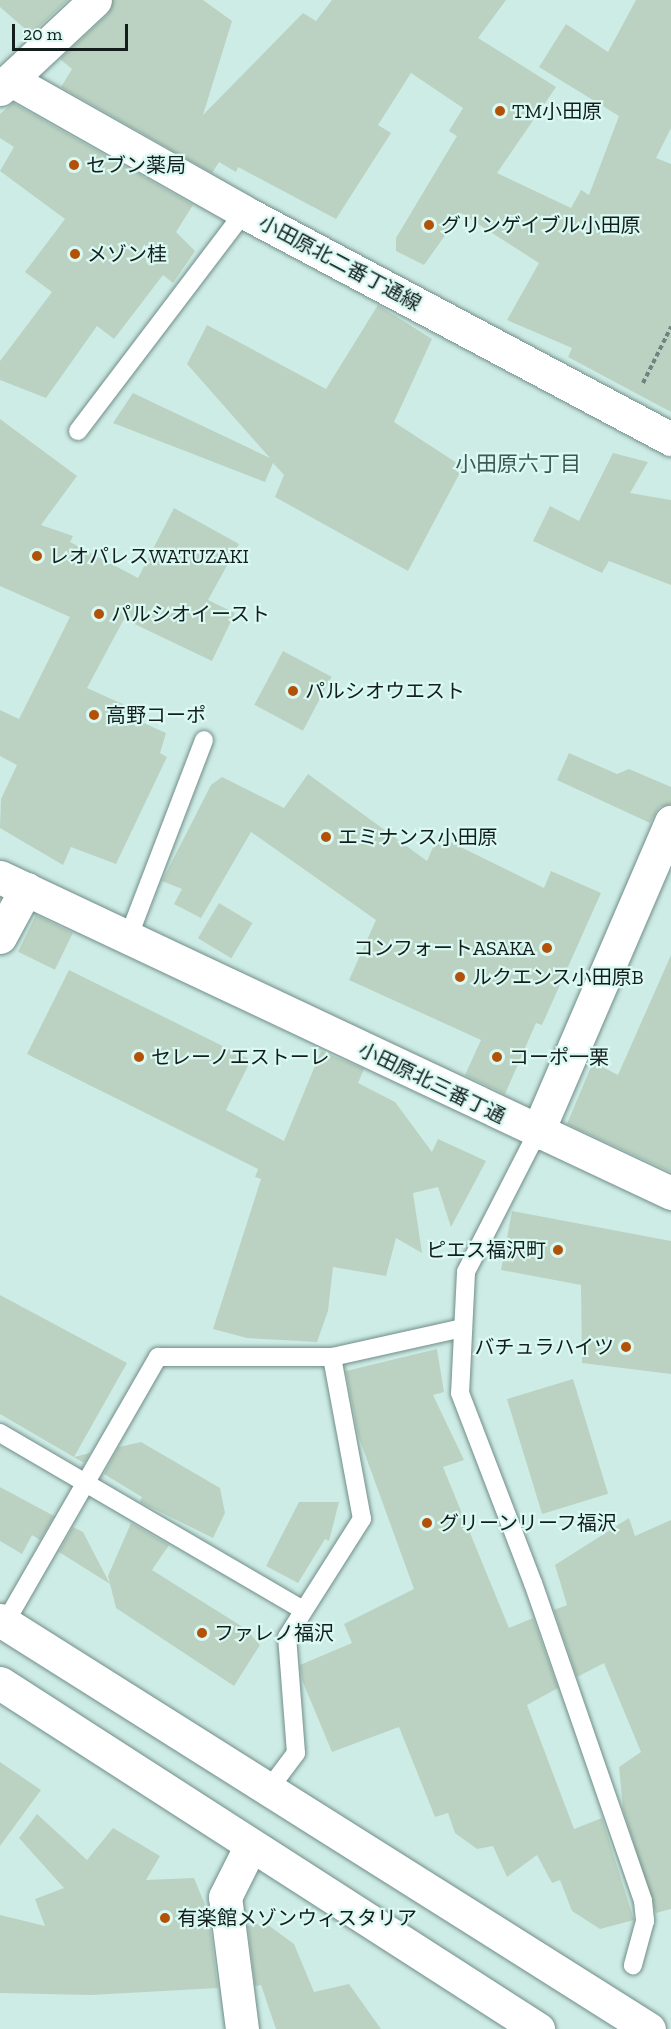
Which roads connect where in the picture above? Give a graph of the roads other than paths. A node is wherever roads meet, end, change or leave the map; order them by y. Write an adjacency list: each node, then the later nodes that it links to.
1 (95, 0): 2 (street)
2 (6, 85): 3 (street, 小田原北二番丁通線)
3 (244, 212): 4 (lane); 5 (street, 小田原北二番丁通線)
4 (78, 431)
5 (671, 440)
6 (204, 740): 10 (lane)
7 (671, 822): 11 (street)
8 (13, 883): 9 (street); 10 (street, 小田原北三番丁通)
9 (0, 937)
10 (128, 938): 11 (street, 小田原北三番丁通)
11 (537, 1133): 12 (street, 小田原北三番丁通); 13 (lane)
12 (671, 1193)
13 (463, 1328): 14 (lane); 22 (lane)
14 (332, 1357): 16 (lane); 17 (lane)
15 (0, 1433): 16 (lane)
16 (87, 1480): 17 (lane); 18 (lane)
17 (301, 1609): 20 (lane)
18 (2, 1622): 20 (street)
19 (0, 1683): 21 (street)
20 (269, 1789): 25 (street)
21 (251, 1845): 23 (street); 24 (street)
22 (633, 1965)
23 (242, 2029)
24 (538, 2029)
25 (649, 2029)

